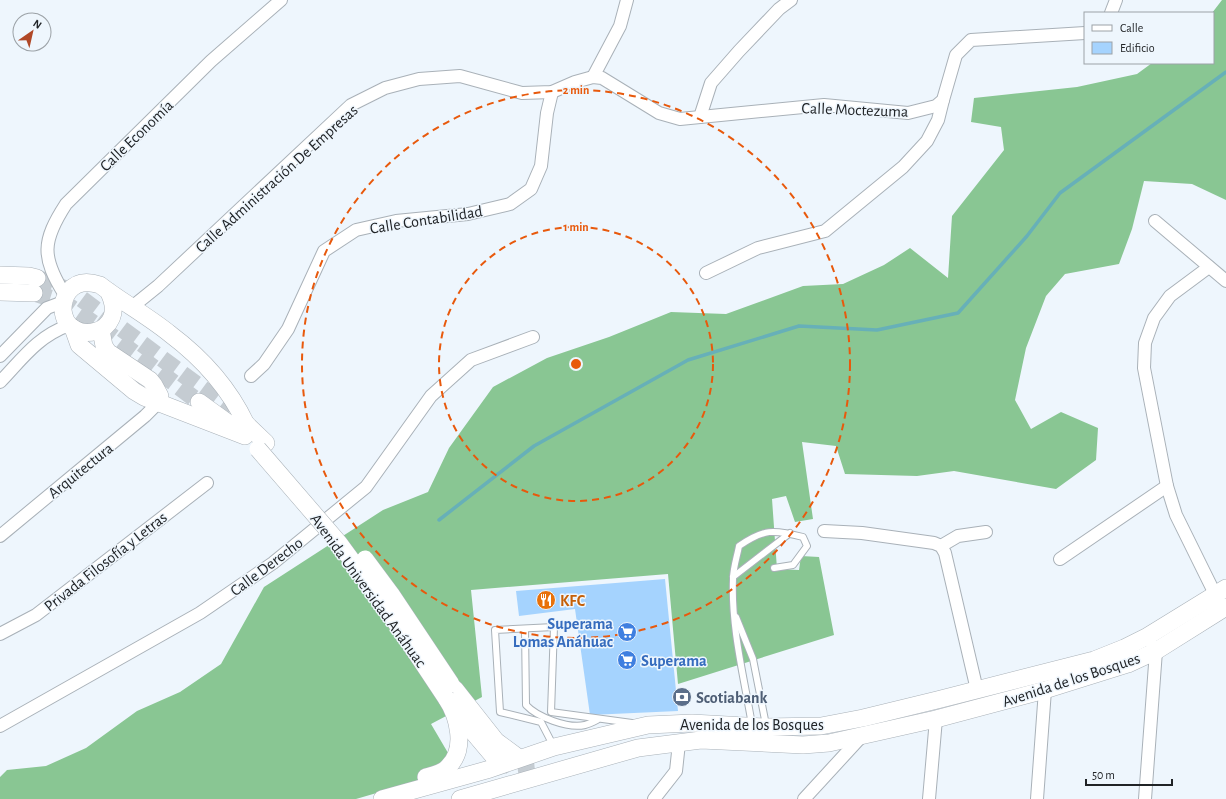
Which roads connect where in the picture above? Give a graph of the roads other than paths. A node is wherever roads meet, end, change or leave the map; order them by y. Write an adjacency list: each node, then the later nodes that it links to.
1 (281, 0): 18 (street, Calle Economía)
2 (626, 0): 7 (street)
3 (791, 0): 10 (street)
4 (1116, 0): 5 (street)
5 (1111, 12)
6 (1084, 33): 9 (street)
7 (593, 77): 8 (street); 10 (street, Calle Moctezuma)
8 (552, 92): 19 (street, Calle Administración De Empresas); 24 (street, Calle Contabilidad)
9 (943, 100): 10 (street, Calle Moctezuma); 13 (street)
10 (700, 117)
11 (1155, 221): 12 (street)
12 (1209, 267): 15 (street); 31 (street)
13 (706, 273)
14 (0, 275): 17 (main road)
15 (1226, 281)
16 (108, 291): 18 (main road); 19 (main road); 20 (main road)
17 (0, 292)
18 (64, 299): 21 (main road); 23 (street)
19 (132, 307): 20 (main road); 29 (main road)
20 (106, 325): 21 (main road); 27 (main road)
21 (71, 327): 25 (street); 27 (main road)
22 (533, 337): 55 (street, Calle Derecho)
23 (0, 356)
24 (251, 376)
25 (0, 382)
26 (199, 402): 29 (main road, Avenida Universidad Anáhuac)
27 (158, 403): 29 (main road); 35 (street, Arquitectura)
28 (231, 410): 29 (main road, Avenida Universidad Anáhuac)
29 (246, 430): 49 (main road, Avenida Universidad Anáhuac, bridge)
30 (207, 483): 44 (street, Privada Filosofía y Letras)
31 (1167, 486): 37 (street); 40 (street)
32 (824, 531): 36 (street)
33 (986, 532): 36 (street)
34 (790, 533): 38 (lane); 39 (lane); 39 (lane)
35 (0, 536)
36 (941, 546): 47 (street)
37 (1060, 559)
38 (774, 568)
39 (733, 577): 42 (lane)
40 (1220, 591): 45 (main road, Avenida de los Bosques)
41 (1226, 607): 46 (main road, Avenida de los Bosques)
42 (733, 608): 56 (lane); 56 (lane)
43 (525, 629): 50 (lane); 52 (lane); 52 (lane)
44 (0, 634)
45 (1148, 636): 46 (street); 47 (main road, Avenida de los Bosques)
46 (1156, 651): 48 (main road, Avenida de los Bosques); 71 (street)
47 (978, 690): 56 (main road, Avenida de los Bosques)
48 (1045, 690): 51 (main road, Avenida de los Bosques); 70 (street)
49 (451, 699): 61 (main road); 62 (main road, Avenida Universidad Anáhuac); 64 (main road, Avenida Universidad Anáhuac)
50 (551, 712): 52 (lane); 53 (lane)
51 (936, 719): 57 (main road, Avenida de los Bosques); 69 (street)
52 (544, 720): 53 (lane); 60 (lane)
53 (598, 720): 54 (lane)
54 (648, 724): 56 (main road, Avenida de los Bosques); 60 (main road, Avenida de los Bosques)
55 (0, 726)
56 (759, 726)
57 (861, 737): 58 (main road, Avenida de los Bosques); 68 (street)
58 (702, 740): 59 (main road, Avenida de los Bosques); 63 (main road)
59 (680, 743): 65 (main road, Avenida de los Bosques); 67 (street)
60 (554, 747): 62 (main road, Avenida de los Bosques)
61 (494, 756)
62 (519, 758): 64 (main road, Avenida de los Bosques)
63 (536, 768)
64 (409, 792): 66 (main road, Avenida de los Bosques)
65 (468, 798)
66 (382, 799)
67 (654, 799)
68 (804, 799)
69 (929, 799)
70 (1037, 799)
71 (1145, 799)

